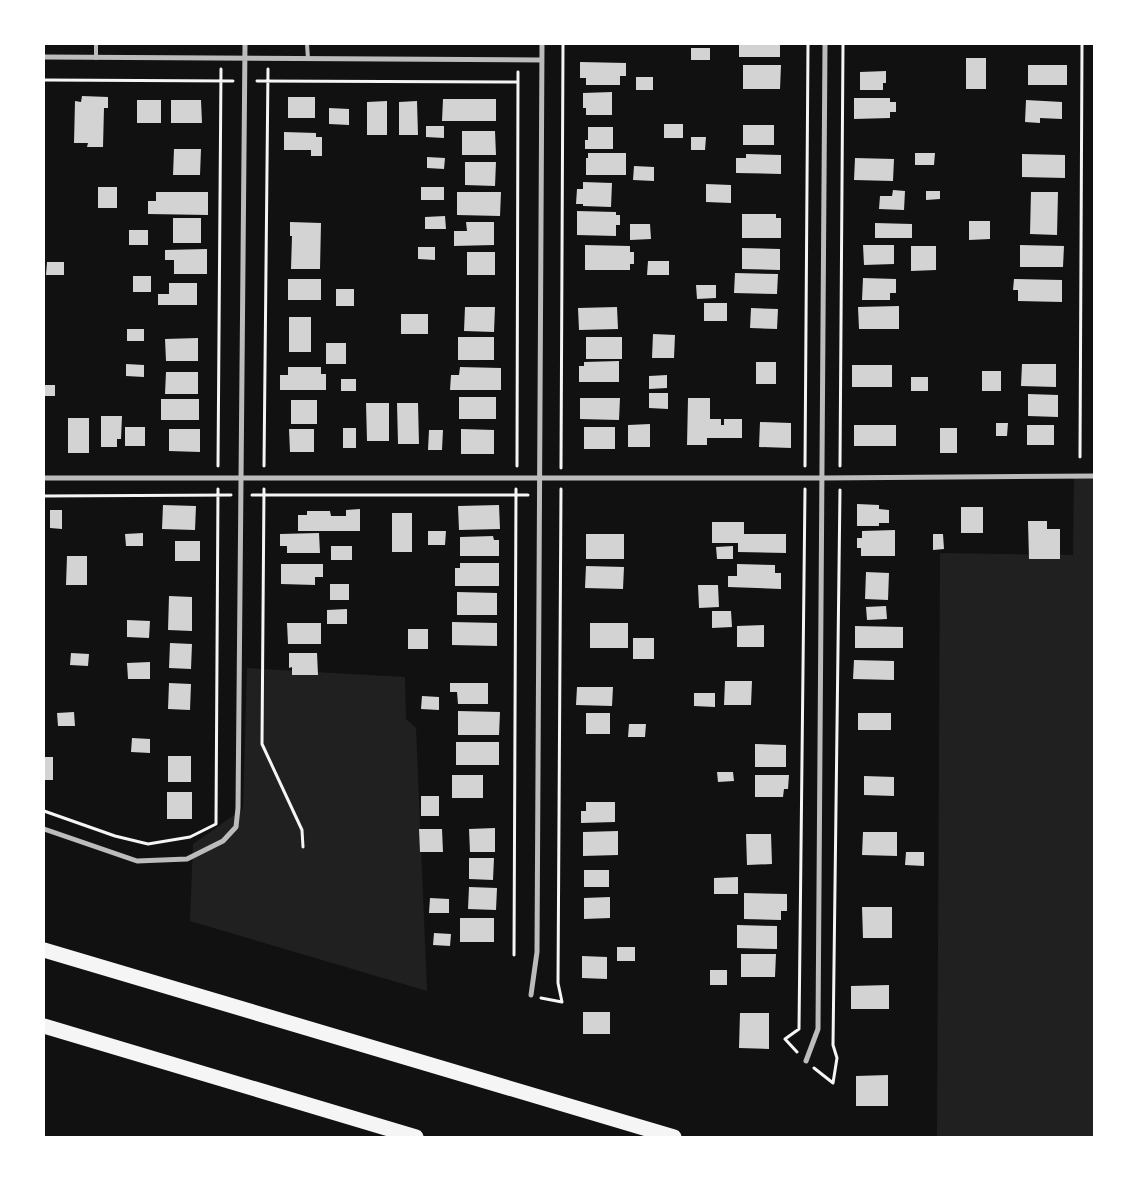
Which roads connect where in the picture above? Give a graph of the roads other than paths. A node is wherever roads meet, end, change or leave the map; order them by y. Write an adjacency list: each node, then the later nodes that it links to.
1 (96, 44): 7 (lane)
2 (245, 44): 8 (street)
3 (307, 44): 9 (lane)
4 (542, 44): 10 (street)
5 (825, 44): 15 (street)
6 (44, 57): 7 (street)
7 (96, 58): 8 (street)
8 (245, 59): 9 (street); 12 (street)
9 (308, 59): 10 (street)
10 (542, 60): 14 (street)
11 (1094, 476): 15 (street)
12 (241, 477): 13 (street); 14 (street); 16 (street)
13 (44, 478)
14 (539, 478): 15 (street); 18 (street)
15 (823, 478): 20 (street)
16 (44, 829)
17 (44, 950): 22 (highway)
18 (531, 996)
19 (44, 1026): 21 (highway)
20 (806, 1061)
21 (416, 1137)
22 (673, 1137)

